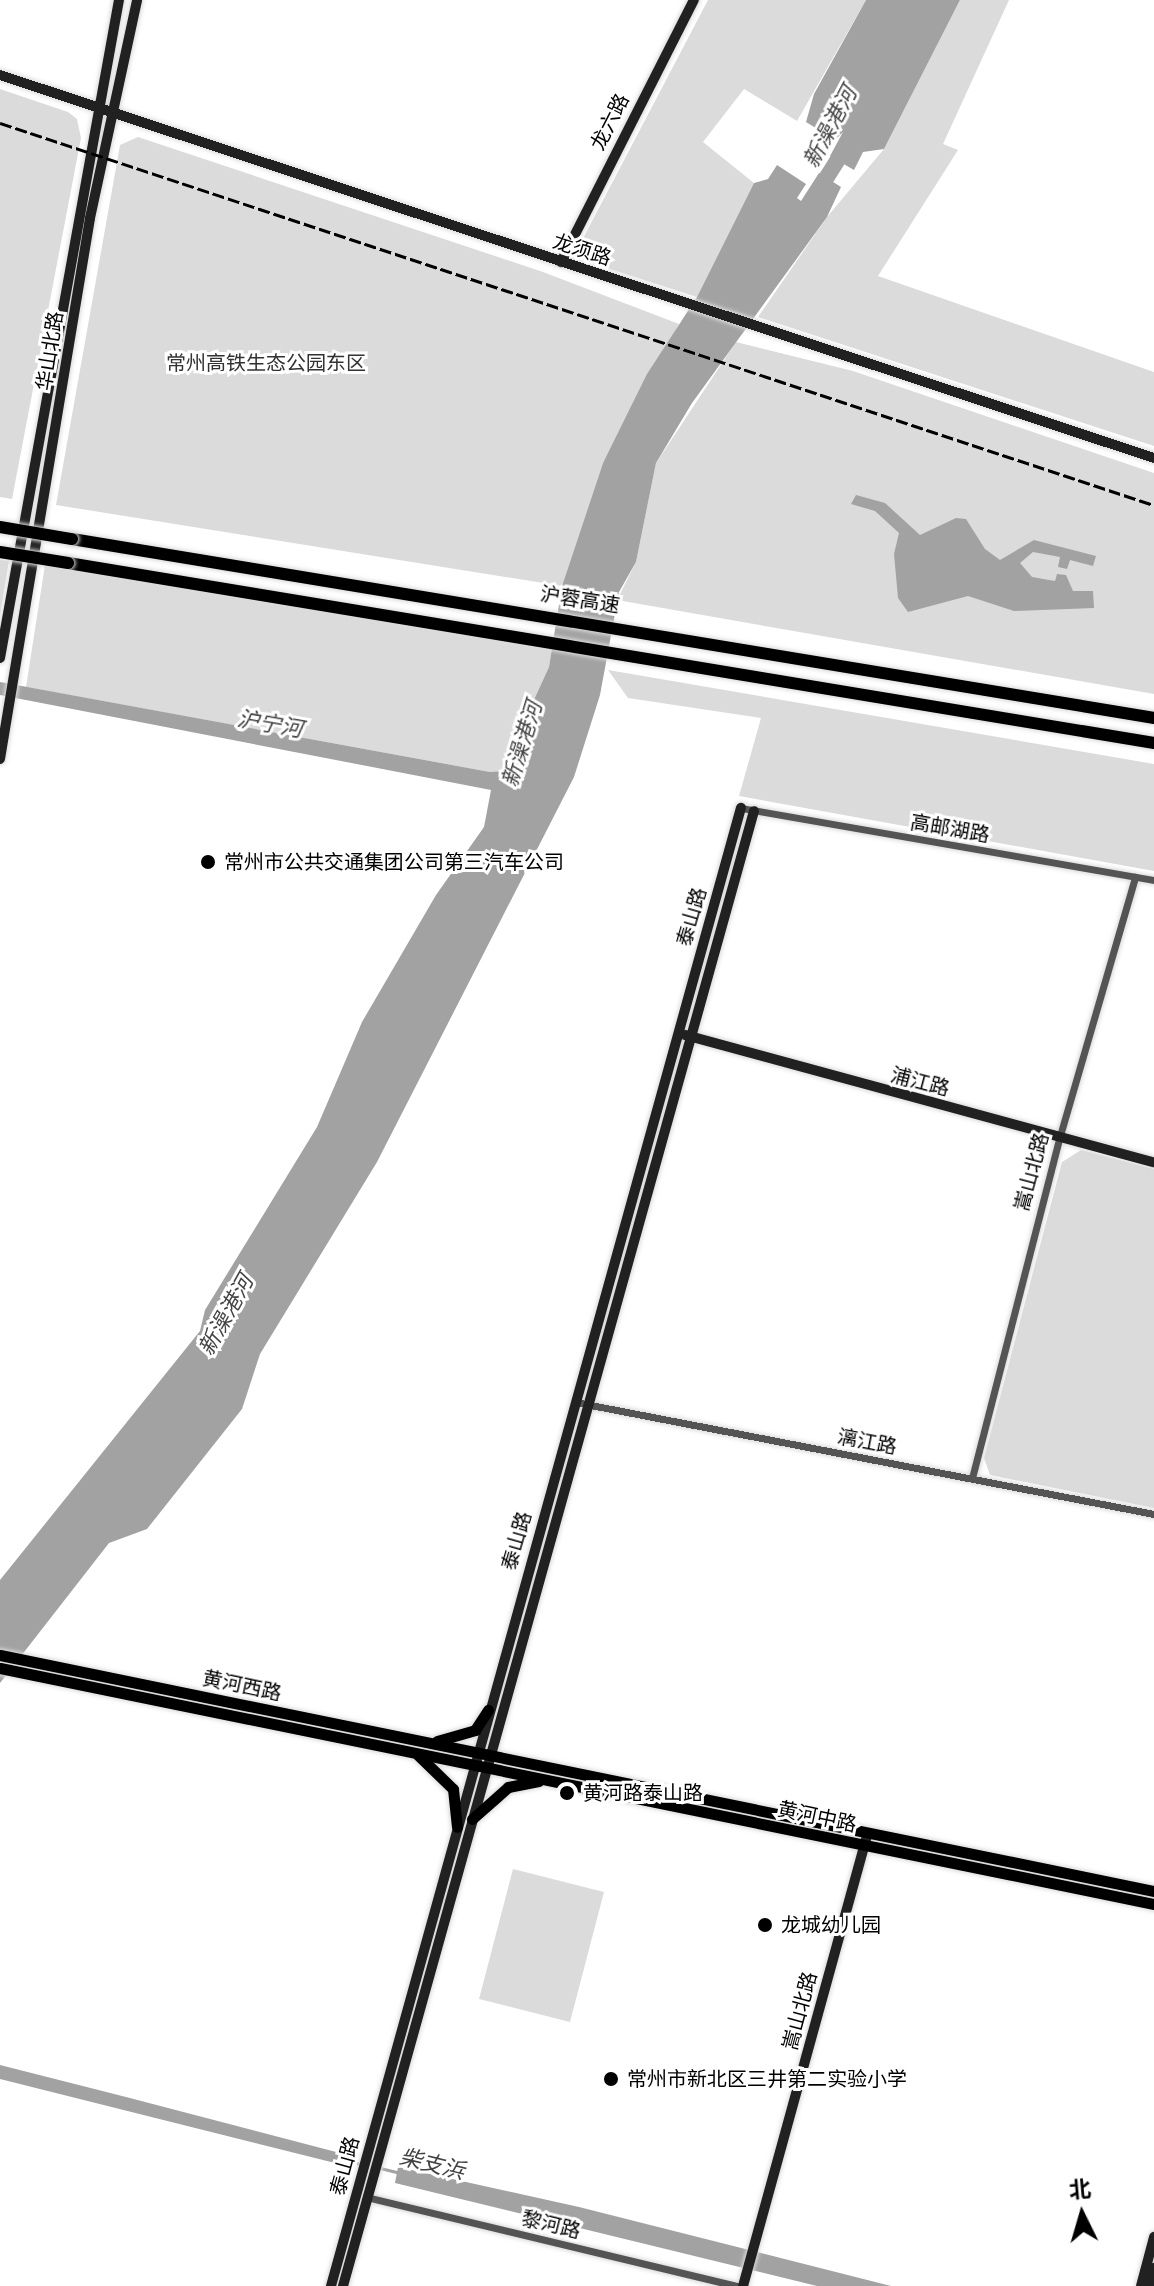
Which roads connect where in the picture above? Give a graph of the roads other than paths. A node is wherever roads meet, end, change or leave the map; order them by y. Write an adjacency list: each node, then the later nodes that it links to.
1 (119, 0): 5 (main road, 华山北路)
2 (137, 0): 6 (main road, 华山北路)
3 (694, 0): 7 (main road, 龙六路)
4 (0, 75): 5 (main road, 龙须路)
5 (99, 108): 6 (main road, 龙须路); 11 (main road, 华山北路)
6 (116, 114): 7 (main road, 龙须路); 14 (main road, 华山北路)
7 (561, 262): 8 (main road, 龙须路)
8 (1154, 458)
9 (0, 527): 12 (highway, 沪蓉高速, bridge)
10 (0, 552): 13 (highway, bridge)
11 (0, 658)
12 (1154, 718)
13 (1154, 743)
14 (0, 759)
15 (741, 808): 16 (street, 高邮湖路); 19 (main road, 泰山路)
16 (754, 811): 17 (street, 高邮湖路); 20 (main road, 泰山路)
17 (1135, 877): 18 (street, 高邮湖路); 21 (street, 嵩山北路)
18 (1154, 880)
19 (678, 1033): 20 (main road, 浦江路); 23 (main road, 泰山路)
20 (691, 1037): 21 (main road, 浦江路); 24 (main road, 泰山路)
21 (1059, 1139): 22 (main road, 浦江路); 25 (street, 嵩山北路)
22 (1154, 1162)
23 (575, 1402): 24 (street, 漓江路); 29 (main road, 泰山路)
24 (587, 1406): 25 (street, 漓江路); 32 (main road, 泰山路)
25 (972, 1478): 26 (street, 漓江路)
26 (1154, 1514)
27 (0, 1655): 30 (main road, 黄河西路)
28 (0, 1668): 31 (main road, 黄河西路)
29 (488, 1710): 30 (main road); 32 (main road, 泰山路)
30 (423, 1742): 32 (main road, 黄河西路)
31 (414, 1752): 32 (main road, 黄河西路); 35 (main road)
32 (481, 1759): 33 (main road, 黄河中路); 34 (main road, 泰山路); 35 (main road, 泰山路); 36 (main road, 黄河中路)
33 (553, 1780): 34 (main road); 37 (main road, 黄河中路)
34 (472, 1819): 40 (main road, 泰山路)
35 (457, 1827): 40 (main road, 泰山路)
36 (867, 1832): 37 (main road, 嵩山北路); 38 (main road, 黄河中路)
37 (864, 1845): 39 (main road, 黄河中路); 46 (main road, 嵩山北路)
38 (1154, 1891)
39 (1154, 1904)
40 (378, 2135): 41 (main road, 泰山路)
41 (363, 2193): 44 (main road, 泰山路); 45 (main road, 泰山路); 46 (street, 黎河路)
42 (1154, 2237): 47 (main road)
43 (1154, 2268): 48 (main road)
44 (331, 2286)
45 (343, 2286)
46 (740, 2286)
47 (1141, 2286)
48 (1149, 2286)

